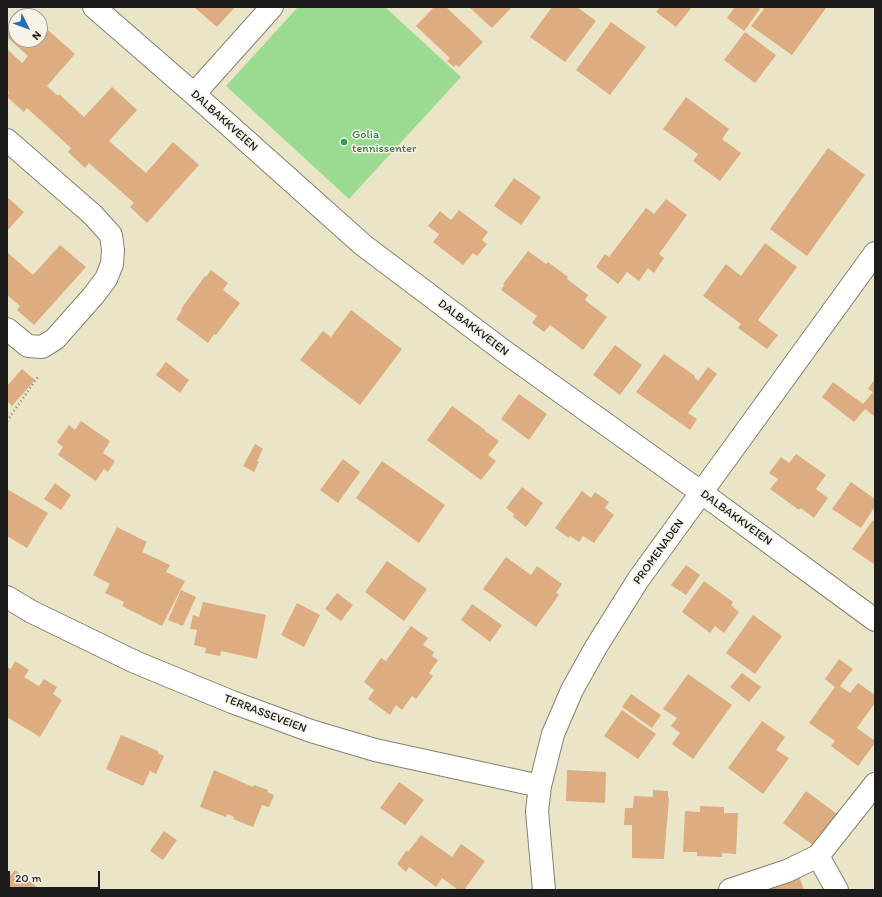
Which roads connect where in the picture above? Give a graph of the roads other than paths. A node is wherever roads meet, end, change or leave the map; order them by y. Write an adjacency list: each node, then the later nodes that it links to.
1 (94, 7): 3 (street, DALBAKKVEIEN)
2 (272, 7): 3 (street)
3 (194, 94): 7 (street, DALBAKKVEIEN)
4 (7, 140): 6 (street)
5 (875, 252): 7 (street, PROMENADEN)
6 (7, 329)
7 (702, 493): 9 (street, DALBAKKVEIEN); 11 (street, PROMENADEN)
8 (7, 597): 11 (street, TERRASSEVEIEN)
9 (875, 620)
10 (875, 784): 12 (street)
11 (540, 786): 13 (street, PROMENADEN)
12 (818, 856): 14 (street); 15 (street)
13 (544, 890)
14 (730, 890)
15 (837, 890)

